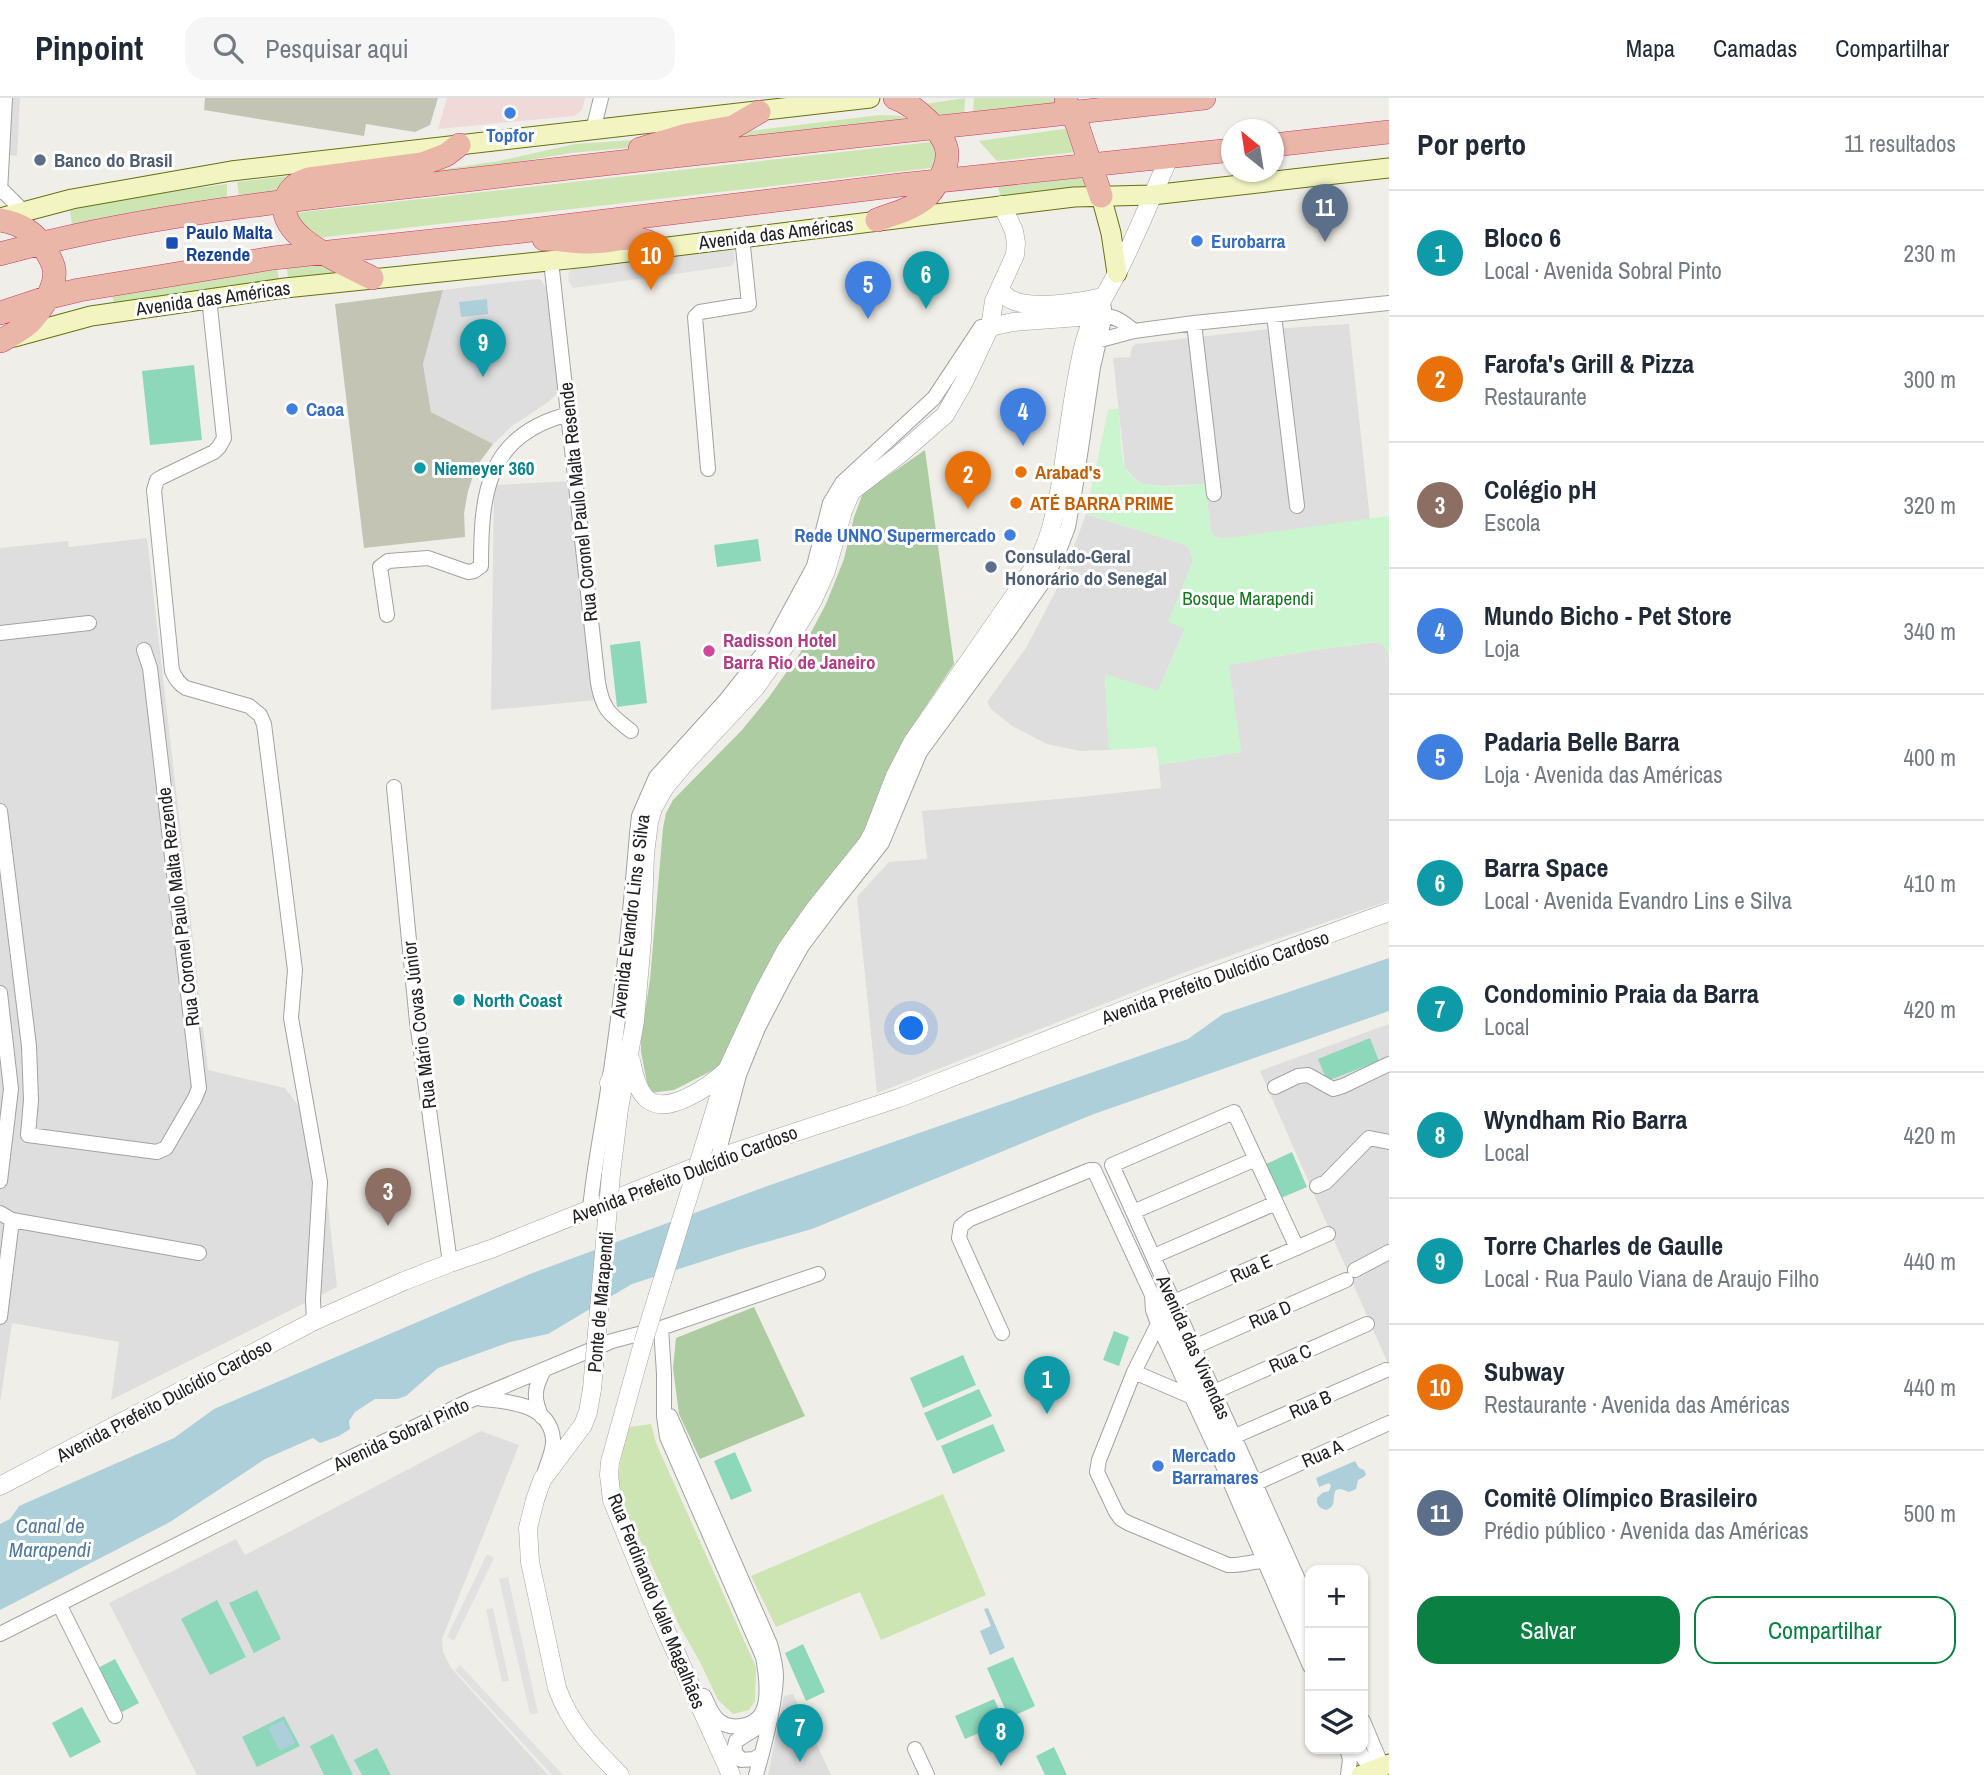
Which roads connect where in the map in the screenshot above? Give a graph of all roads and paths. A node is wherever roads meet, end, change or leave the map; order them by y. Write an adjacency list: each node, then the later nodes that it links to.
1 (5, 98): 19 (street)
2 (601, 98): 9 (street)
3 (895, 98): 8 (highway)
4 (1204, 98): 6 (highway)
5 (859, 99): 7 (main road)
6 (1068, 106): 8 (highway); 15 (highway)
7 (759, 112): 9 (main road); 17 (highway)
8 (934, 129): 17 (highway); 18 (highway)
9 (593, 130): 12 (main road)
10 (1389, 132): 11 (highway)
11 (1284, 144)
12 (459, 145): 22 (highway); 24 (main road)
13 (1221, 151): 14 (highway, Avenida das Américas)
14 (1170, 156): 15 (highway, Avenida das Américas); 20 (street)
15 (1091, 165): 18 (highway, Avenida das Américas); 21 (highway)
16 (1389, 168): 20 (main road, Avenida das Américas)
17 (543, 170): 22 (highway)
18 (938, 182): 26 (highway); 27 (highway, Avenida das Américas)
19 (1, 191): 24 (street)
20 (1152, 195): 21 (main road, Avenida das Américas); 34 (street)
21 (1101, 197): 23 (main road, Avenida das Américas); 34 (main road)
22 (285, 201): 29 (highway); 31 (highway)
23 (1002, 205): 26 (main road, Avenida das Américas); 36 (street, Avenida Evandro Lins e Silva)
24 (23, 211): 25 (main road)
25 (0, 219): 29 (highway)
26 (877, 220): 28 (main road, Avenida das Américas)
27 (515, 232): 30 (highway); 31 (highway, Avenida das Américas)
28 (742, 237): 30 (main road, Avenida das Américas); 49 (street)
29 (41, 243): 32 (highway); 37 (highway)
30 (659, 247): 33 (main road, Avenida das Américas)
31 (323, 253): 35 (highway); 37 (highway, Avenida das Américas)
32 (0, 254)
33 (551, 261): 35 (main road, Avenida das Américas); 48 (street, Rua Coronel Paulo Malta Resende)
34 (1117, 273): 40 (street)
35 (372, 278): 38 (main road, Avenida das Américas)
36 (999, 289): 40 (street); 44 (street, Avenida Evandro Lins e Silva)
37 (46, 298): 41 (highway, Avenida das Américas); 46 (highway)
38 (209, 298): 46 (main road, Avenida das Américas); 96 (street)
39 (1389, 303): 42 (street)
40 (1100, 310): 44 (street); 45 (street); 47 (street)
41 (0, 313)
42 (1274, 315): 43 (street); 51 (street)
43 (1194, 323): 45 (street); 50 (street)
44 (990, 327): 62 (street, Avenida Evandro Lins e Silva); 65 (street, Avenida Evandro Lins e Silva)
45 (1134, 331): 47 (street)
46 (1, 341)
47 (1092, 342): 55 (street)
48 (569, 414): 52 (street); 57 (street, Rua Coronel Paulo Malta Resende)
49 (708, 468)
50 (1214, 494)
51 (1297, 506)
52 (387, 615)
53 (89, 623): 54 (street)
54 (0, 633)
55 (986, 649): 60 (street); 61 (street)
56 (144, 650): 69 (street, Rua Coronel Paulo Malta Rezende)
57 (631, 731)
58 (394, 787): 92 (street, Rua Mário Covas Júnior)
59 (0, 811): 63 (street)
60 (878, 820): 61 (street); 73 (street)
61 (871, 859): 68 (street)
62 (633, 882): 65 (street); 74 (street, Avenida Evandro Lins e Silva)
63 (5, 897): 69 (street)
64 (1389, 912): 79 (street, Avenida Prefeito Dulcídio Cardoso)
65 (642, 940): 67 (street, Avenida Evandro Lins e Silva)
66 (0, 993): 70 (street)
67 (635, 1021): 71 (street, Avenida Evandro Lins e Silva); 74 (street)
68 (758, 1028): 73 (street); 79 (street)
69 (29, 1046): 70 (street)
70 (7, 1049): 77 (street)
71 (630, 1056): 73 (street); 76 (street, Avenida Evandro Lins e Silva)
72 (1389, 1064): 75 (street)
73 (727, 1070): 79 (street)
74 (609, 1083): 84 (street, Avenida Evandro Lins e Silva)
75 (1275, 1087)
76 (619, 1109): 112 (street, Ponte de Marapendi, bridge)
77 (3, 1139): 81 (street)
78 (1389, 1142): 82 (street)
79 (711, 1152): 84 (street, Avenida Prefeito Dulcídio Cardoso); 124 (street, Rua Ferdinando Valle Magalhães, bridge)
80 (1256, 1159): 83 (street); 85 (street); 85 (street, Avenida das Vivendas)
81 (0, 1181)
82 (1317, 1186)
83 (1276, 1203): 88 (street); 91 (street)
84 (590, 1209): 92 (street, Avenida Prefeito Dulcídio Cardoso)
85 (1133, 1212): 91 (street, Avenida das Vivendas)
86 (6, 1216): 90 (street); 95 (street)
87 (1328, 1234): 88 (street, Rua E)
88 (1297, 1248): 94 (street, Rua E)
89 (1389, 1252): 101 (street, Rua D)
90 (198, 1254)
91 (1153, 1256): 94 (street, Avenida das Vivendas)
92 (450, 1263): 96 (street, Avenida Prefeito Dulcídio Cardoso)
93 (818, 1274): 99 (street, Avenida Sobral Pinto)
94 (1174, 1302): 101 (street, Avenida das Vivendas)
95 (0, 1317)
96 (314, 1321): 115 (street, Avenida Prefeito Dulcídio Cardoso)
97 (1164, 1322): 100 (street); 104 (street); 106 (street); 116 (street)
98 (1367, 1324): 105 (street, Rua C)
99 (660, 1328): 102 (street, Avenida Sobral Pinto); 108 (street)
100 (1002, 1333)
101 (1194, 1347): 105 (street, Avenida das Vivendas)
102 (544, 1370): 107 (street, Avenida Sobral Pinto); 109 (street)
103 (1386, 1370): 111 (street, Rua B)
104 (1134, 1372): 106 (street); 118 (street)
105 (1214, 1392): 111 (street, Avenida das Vivendas)
106 (1190, 1396): 116 (street)
107 (477, 1399): 109 (street); 120 (street, Avenida Sobral Pinto)
108 (665, 1405): 113 (street); 117 (street)
109 (542, 1417): 112 (street)
110 (1389, 1423): 114 (street, Rua A)
111 (1233, 1437): 114 (street, Avenida das Vivendas)
112 (542, 1480): 133 (street)
113 (686, 1482): 117 (street); 126 (street)
114 (1254, 1484): 119 (street, Avenida das Vivendas)
115 (0, 1486)
116 (1260, 1537): 118 (street); 121 (street)
117 (730, 1551): 129 (street)
118 (1265, 1561): 123 (street)
119 (1305, 1595)
120 (60, 1604): 122 (street, Avenida Sobral Pinto); 125 (street)
121 (1305, 1628)
122 (0, 1634)
123 (1305, 1654)
124 (685, 1674): 126 (street); 134 (street, Rua Ferdinando Valle Magalhães)
125 (115, 1716)
126 (757, 1719): 129 (street)
127 (1368, 1735): 132 (street)
128 (915, 1749): 136 (street)
129 (762, 1754): 135 (street)
130 (1348, 1754): 137 (street)
131 (1362, 1754): 132 (street)
132 (1377, 1769)
133 (620, 1775)
134 (731, 1775)
135 (756, 1775)
136 (927, 1775)
137 (1348, 1775)

